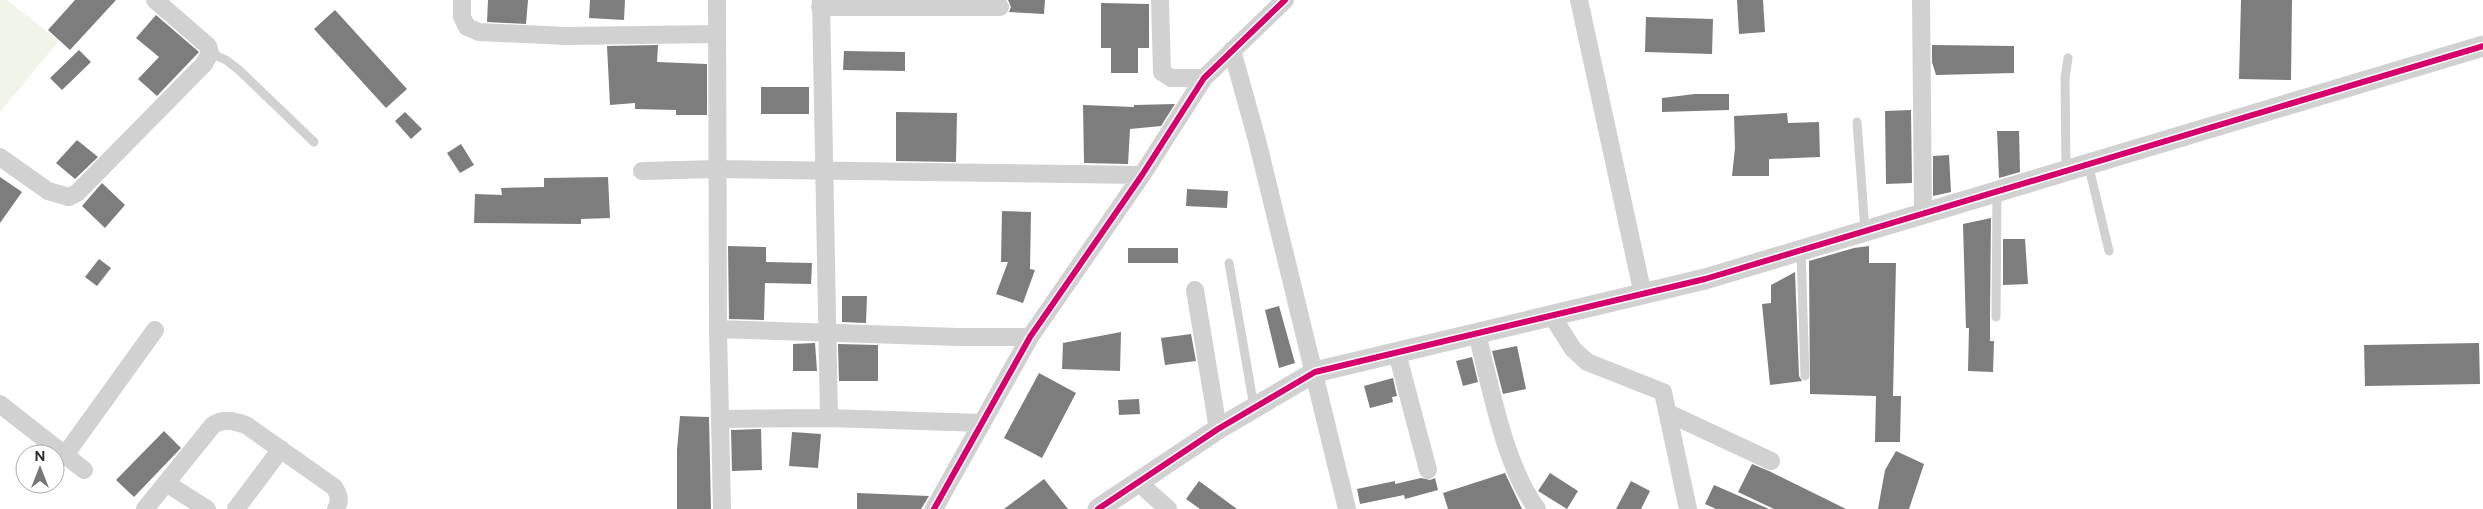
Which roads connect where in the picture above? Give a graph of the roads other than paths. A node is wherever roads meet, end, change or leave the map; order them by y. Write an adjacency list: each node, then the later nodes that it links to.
1 (155, 0): 13 (street)
2 (462, 0): 10 (street)
3 (717, 0): 10 (street)
4 (1160, 0): 15 (street)
5 (1285, 0): 12 (street)
6 (1579, 0): 32 (street)
7 (1921, 0): 26 (street)
8 (821, 4): 9 (street); 23 (street)
9 (1000, 7)
10 (716, 34): 20 (street)
11 (2483, 46): 19 (street)
12 (1232, 50): 15 (street); 41 (street)
13 (210, 53): 17 (lane); 18 (street)
14 (2068, 58): 21 (lane)
15 (1204, 78): 24 (street)
16 (1857, 122): 27 (lane)
17 (314, 142)
18 (0, 157)
19 (2088, 163): 21 (street); 29 (lane)
20 (717, 169): 22 (street); 23 (street); 35 (street)
21 (2066, 169): 25 (street)
22 (642, 171)
23 (824, 171): 24 (street); 37 (street)
24 (1142, 175): 39 (street)
25 (1997, 190): 26 (street); 34 (lane)
26 (1923, 212): 27 (street)
27 (1865, 230): 28 (street)
28 (1800, 250): 32 (street); 42 (lane)
29 (2109, 251)
30 (1229, 263): 44 (lane)
31 (1195, 290): 49 (street)
32 (1643, 295): 33 (street)
33 (1552, 316): 38 (street); 45 (street)
34 (1996, 317)
35 (718, 329): 37 (street); 47 (street)
36 (154, 330): 52 (street)
37 (826, 333): 39 (street); 46 (street)
38 (1477, 334): 40 (street); 67 (street)
39 (1030, 337): 48 (street)
40 (1397, 353): 41 (street); 55 (street)
41 (1315, 372): 44 (street); 66 (street)
42 (1805, 376)
43 (0, 404): 50 (street)
44 (1254, 407): 49 (street)
45 (1668, 413): 53 (street); 68 (street)
46 (828, 418): 47 (street); 48 (street)
47 (720, 419): 62 (street)
48 (982, 423): 63 (street)
49 (1218, 428): 56 (street)
50 (51, 444)
51 (281, 450): 57 (street); 60 (street); 61 (street)
52 (65, 455): 54 (street)
53 (1771, 461)
54 (84, 470)
55 (1428, 470)
56 (1138, 482): 64 (street); 65 (street)
57 (166, 483): 58 (street); 59 (street)
58 (145, 509)
59 (207, 509)
60 (236, 509)
61 (336, 509)
62 (722, 509)
63 (934, 509)
64 (1098, 509)
65 (1168, 509)
66 (1348, 509)
67 (1537, 509)
68 (1688, 509)

